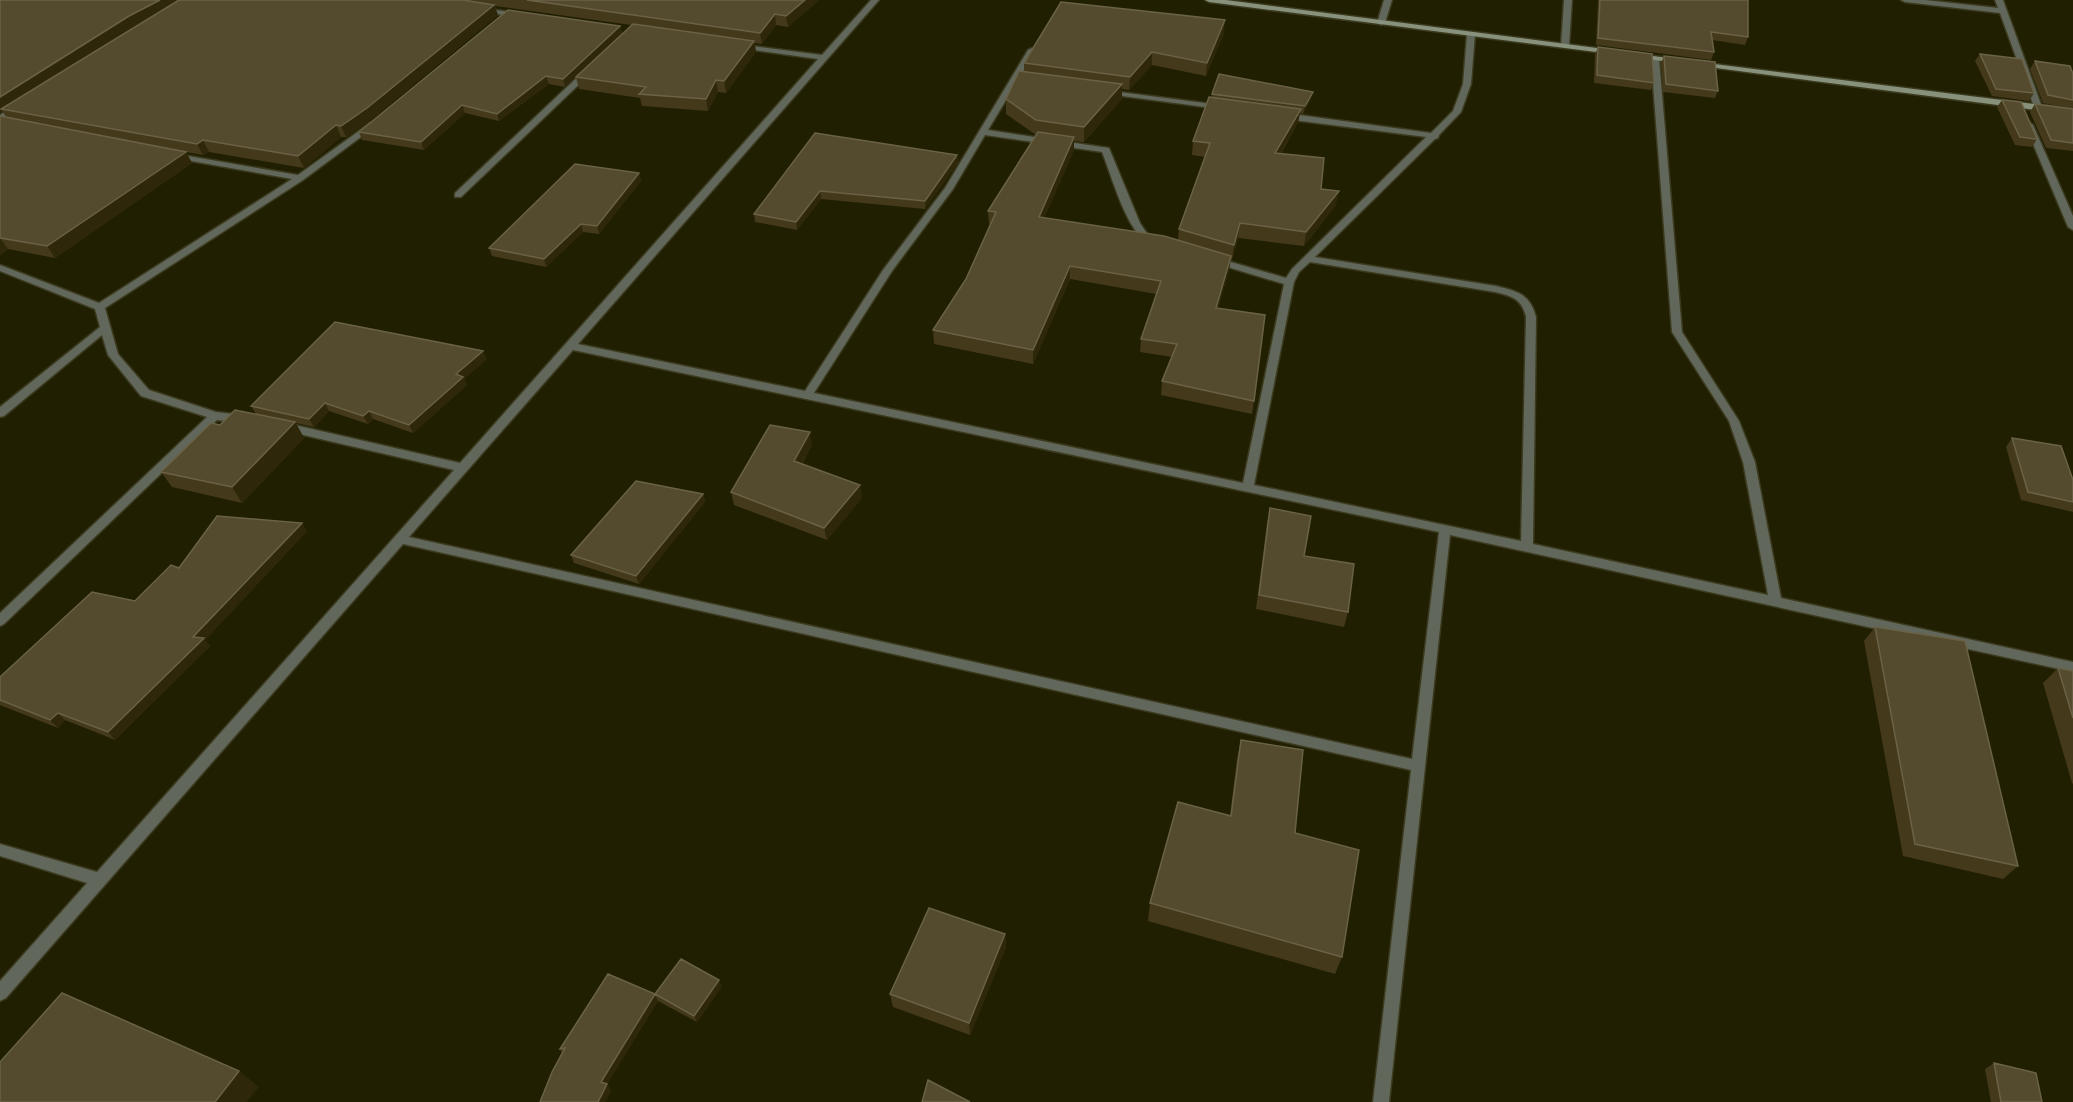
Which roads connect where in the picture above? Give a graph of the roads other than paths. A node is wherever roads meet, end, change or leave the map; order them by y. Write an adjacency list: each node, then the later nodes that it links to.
1 (875, 0): 19 (street)
2 (1209, 0): 12 (street)
3 (1388, 0): 12 (street)
4 (1568, 0): 16 (street)
5 (1905, 0): 8 (street)
6 (2000, 0): 8 (street)
7 (475, 9): 9 (street)
8 (2003, 11): 27 (street)
9 (507, 13): 10 (street); 11 (street)
10 (530, 16)
11 (499, 21)
12 (1381, 23): 13 (street)
13 (1471, 34): 16 (street); 35 (street)
14 (1038, 40): 22 (street)
15 (734, 45): 19 (street)
16 (1565, 46): 17 (street)
17 (1622, 54)
18 (1633, 55): 20 (street)
19 (825, 58): 47 (street)
20 (1655, 58): 26 (street); 56 (street)
21 (597, 64): 38 (street)
22 (1013, 80): 23 (street); 34 (street)
23 (1025, 82)
24 (1095, 91): 28 (street)
25 (30, 100): 32 (street)
26 (2020, 105): 27 (street); 39 (street)
27 (2038, 107): 29 (street)
28 (1224, 108)
29 (2073, 112)
30 (1271, 114): 35 (street)
31 (385, 116): 37 (street)
32 (0, 121): 33 (street)
33 (12, 125)
34 (982, 132): 40 (street); 48 (street)
35 (1435, 136): 42 (street)
36 (161, 153): 37 (street)
37 (300, 178): 45 (street)
38 (458, 195)
39 (2073, 227)
40 (1160, 244)
41 (1203, 256): 44 (street)
42 (1309, 259): 44 (street); 55 (street)
43 (0, 268): 45 (street)
44 (1289, 282): 52 (street)
45 (100, 308): 46 (street)
46 (106, 327): 49 (street); 50 (street)
47 (571, 346): 48 (street); 51 (street)
48 (808, 395): 52 (street)
49 (0, 412)
50 (215, 416): 51 (street); 57 (street)
51 (463, 468): 54 (street)
52 (1248, 488): 53 (street)
53 (1445, 529): 55 (street); 59 (street)
54 (400, 539): 59 (street); 61 (street)
55 (1527, 547): 56 (street)
56 (1775, 601): 58 (street)
57 (0, 621)
58 (2073, 667)
59 (1418, 766): 63 (street)
60 (0, 849): 61 (street)
61 (100, 880): 62 (street)
62 (0, 993)
63 (1381, 1102)

